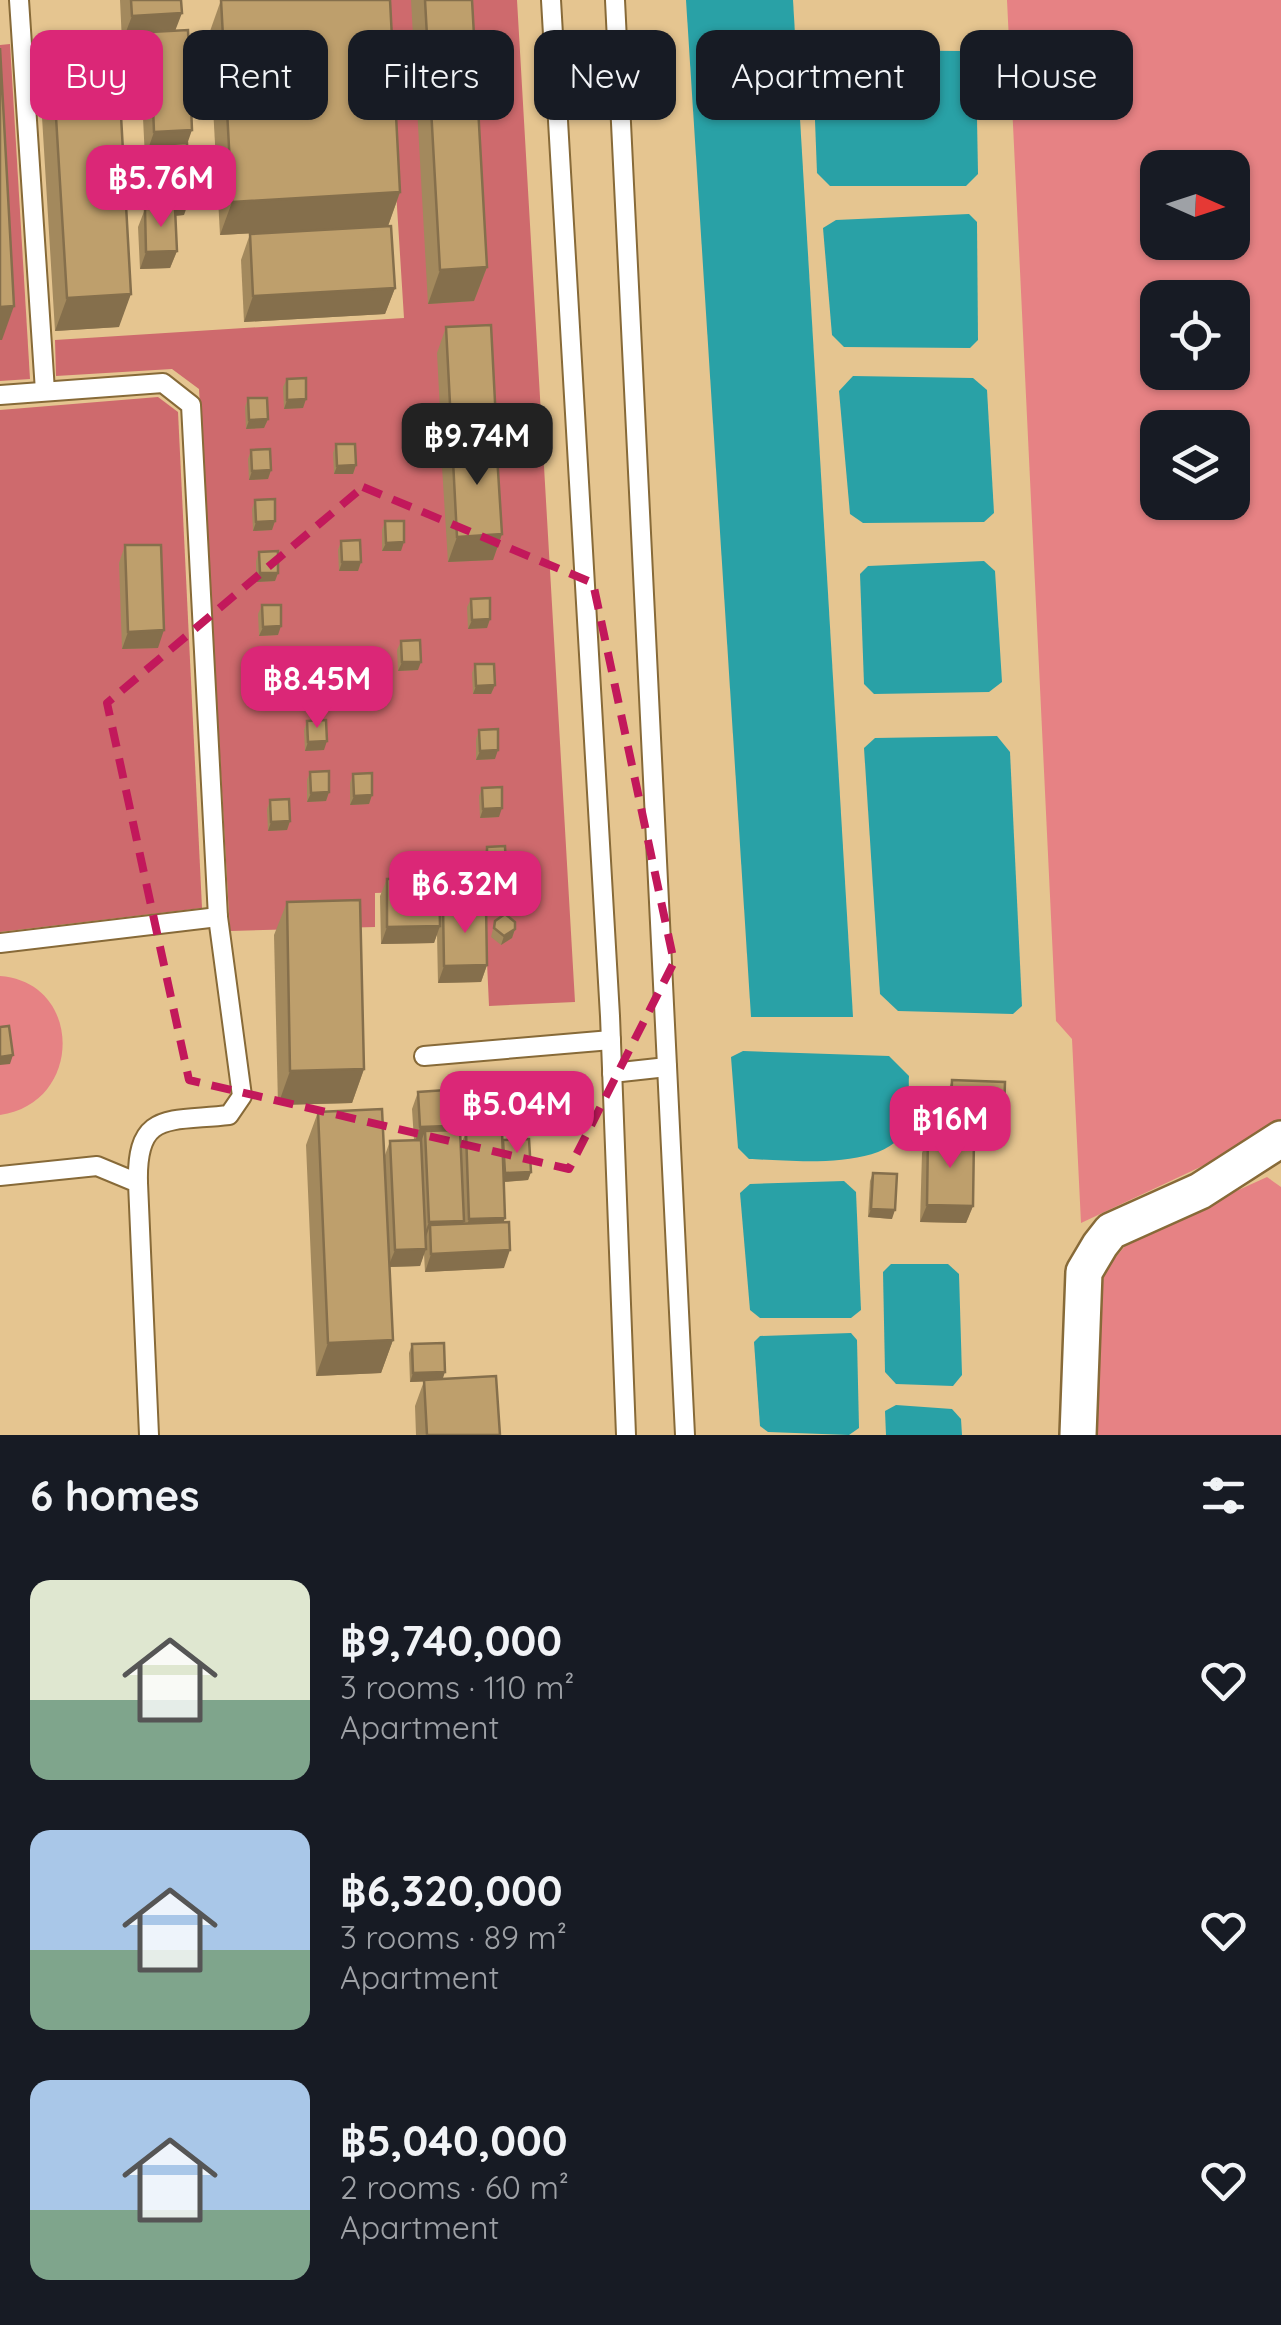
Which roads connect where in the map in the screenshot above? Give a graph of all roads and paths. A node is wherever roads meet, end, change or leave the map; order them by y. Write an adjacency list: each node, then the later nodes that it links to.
1 (19, 0): 4 (lane)
2 (551, 0): 8 (lane)
3 (614, 0): 10 (lane)
4 (45, 391): 5 (lane); 6 (lane)
5 (0, 394)
6 (218, 917): 7 (lane); 14 (lane)
7 (0, 942)
8 (611, 1040): 9 (lane); 11 (lane)
9 (424, 1056)
10 (667, 1067): 11 (lane); 17 (lane)
11 (612, 1073): 16 (lane)
12 (1281, 1139): 18 (street)
13 (0, 1176): 14 (lane)
14 (138, 1184): 15 (lane)
15 (149, 1435)
16 (626, 1435)
17 (685, 1435)
18 (1078, 1435)

